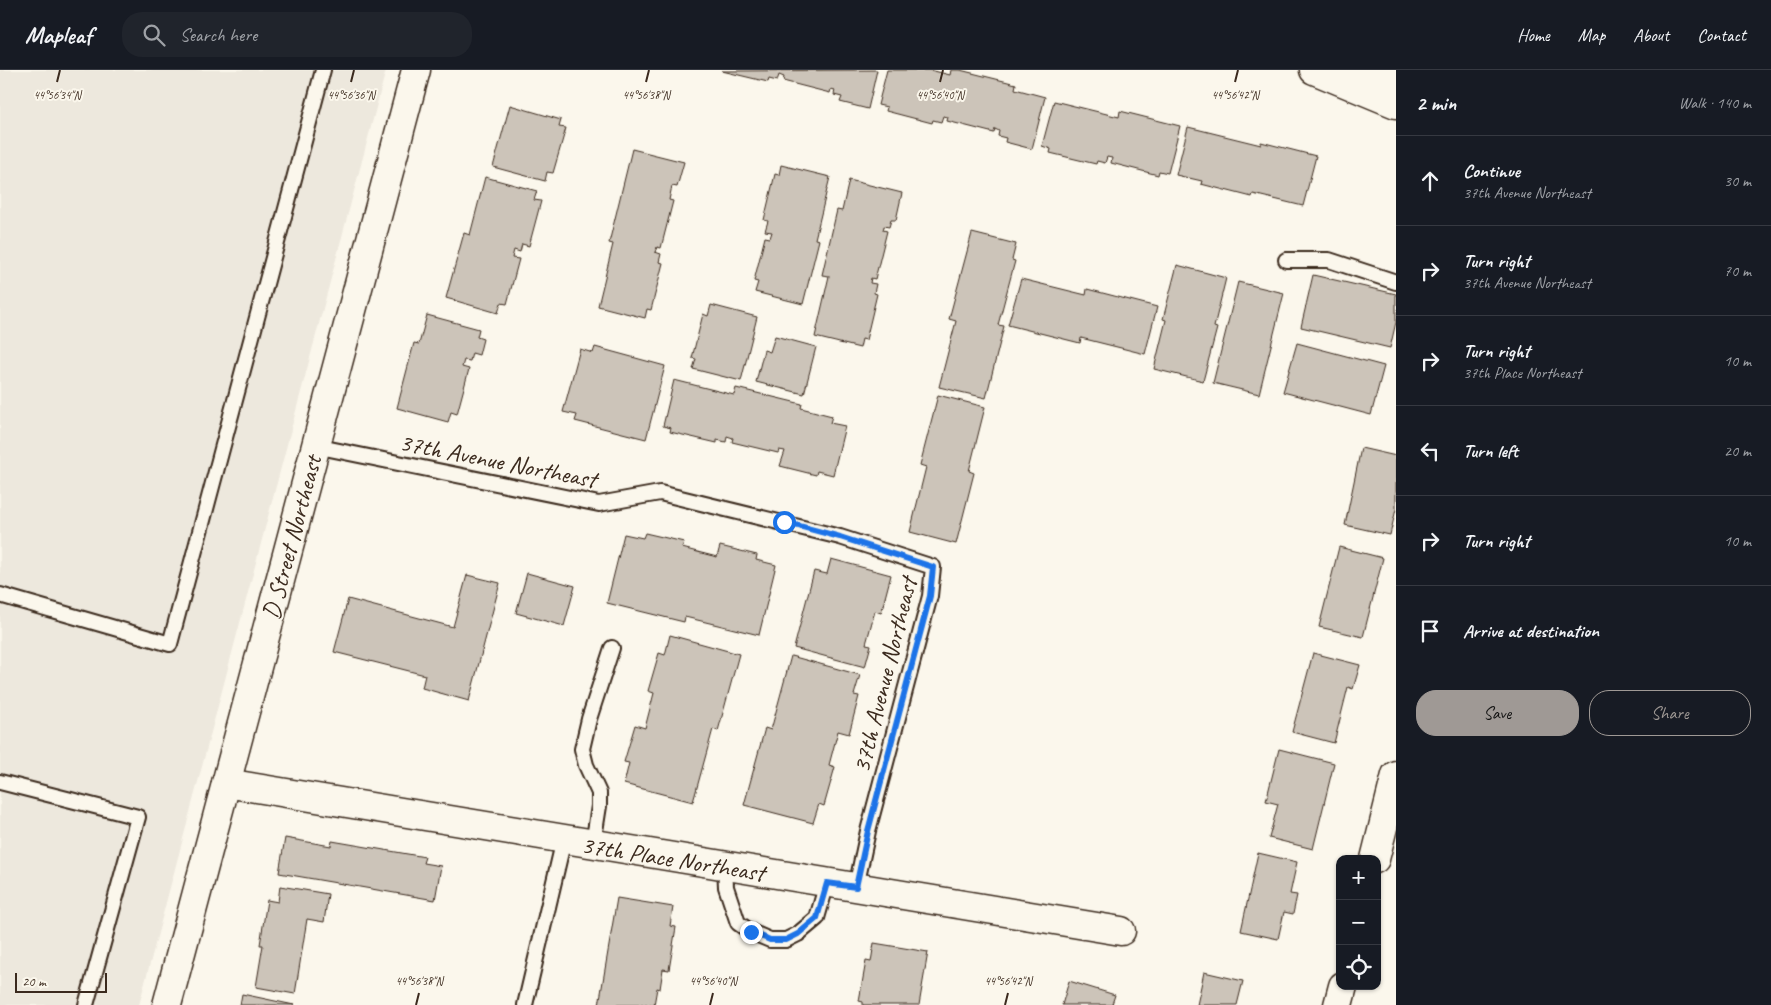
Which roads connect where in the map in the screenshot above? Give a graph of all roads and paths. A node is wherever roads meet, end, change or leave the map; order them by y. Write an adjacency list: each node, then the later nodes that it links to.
1 (323, 70): 10 (lane)
2 (416, 70): 9 (main road, D Street Northeast)
3 (1314, 70): 6 (main road)
4 (1348, 70): 5 (main road)
5 (1396, 82)
6 (1396, 104)
7 (1286, 260): 8 (lane)
8 (1396, 282)
9 (315, 446): 14 (main road, D Street Northeast); 20 (lane, 37th Avenue Northeast)
10 (0, 595)
11 (612, 648): 16 (lane)
12 (1396, 775): 17 (main road)
13 (0, 782): 23 (lane)
14 (226, 783): 15 (main road, 37th Place Northeast); 24 (main road, D Street Northeast)
15 (564, 839): 16 (main road, 37th Place Northeast); 25 (lane)
16 (593, 844): 18 (main road, 37th Place Northeast)
17 (1376, 855)
18 (725, 866): 19 (main road, 37th Place Northeast); 19 (lane)
19 (827, 883): 20 (main road, 37th Place Northeast)
20 (856, 887): 21 (main road, 37th Place Northeast)
21 (1121, 930)
22 (1342, 990): 26 (main road)
23 (86, 1005)
24 (167, 1005)
25 (525, 1005)
26 (1338, 1005)

